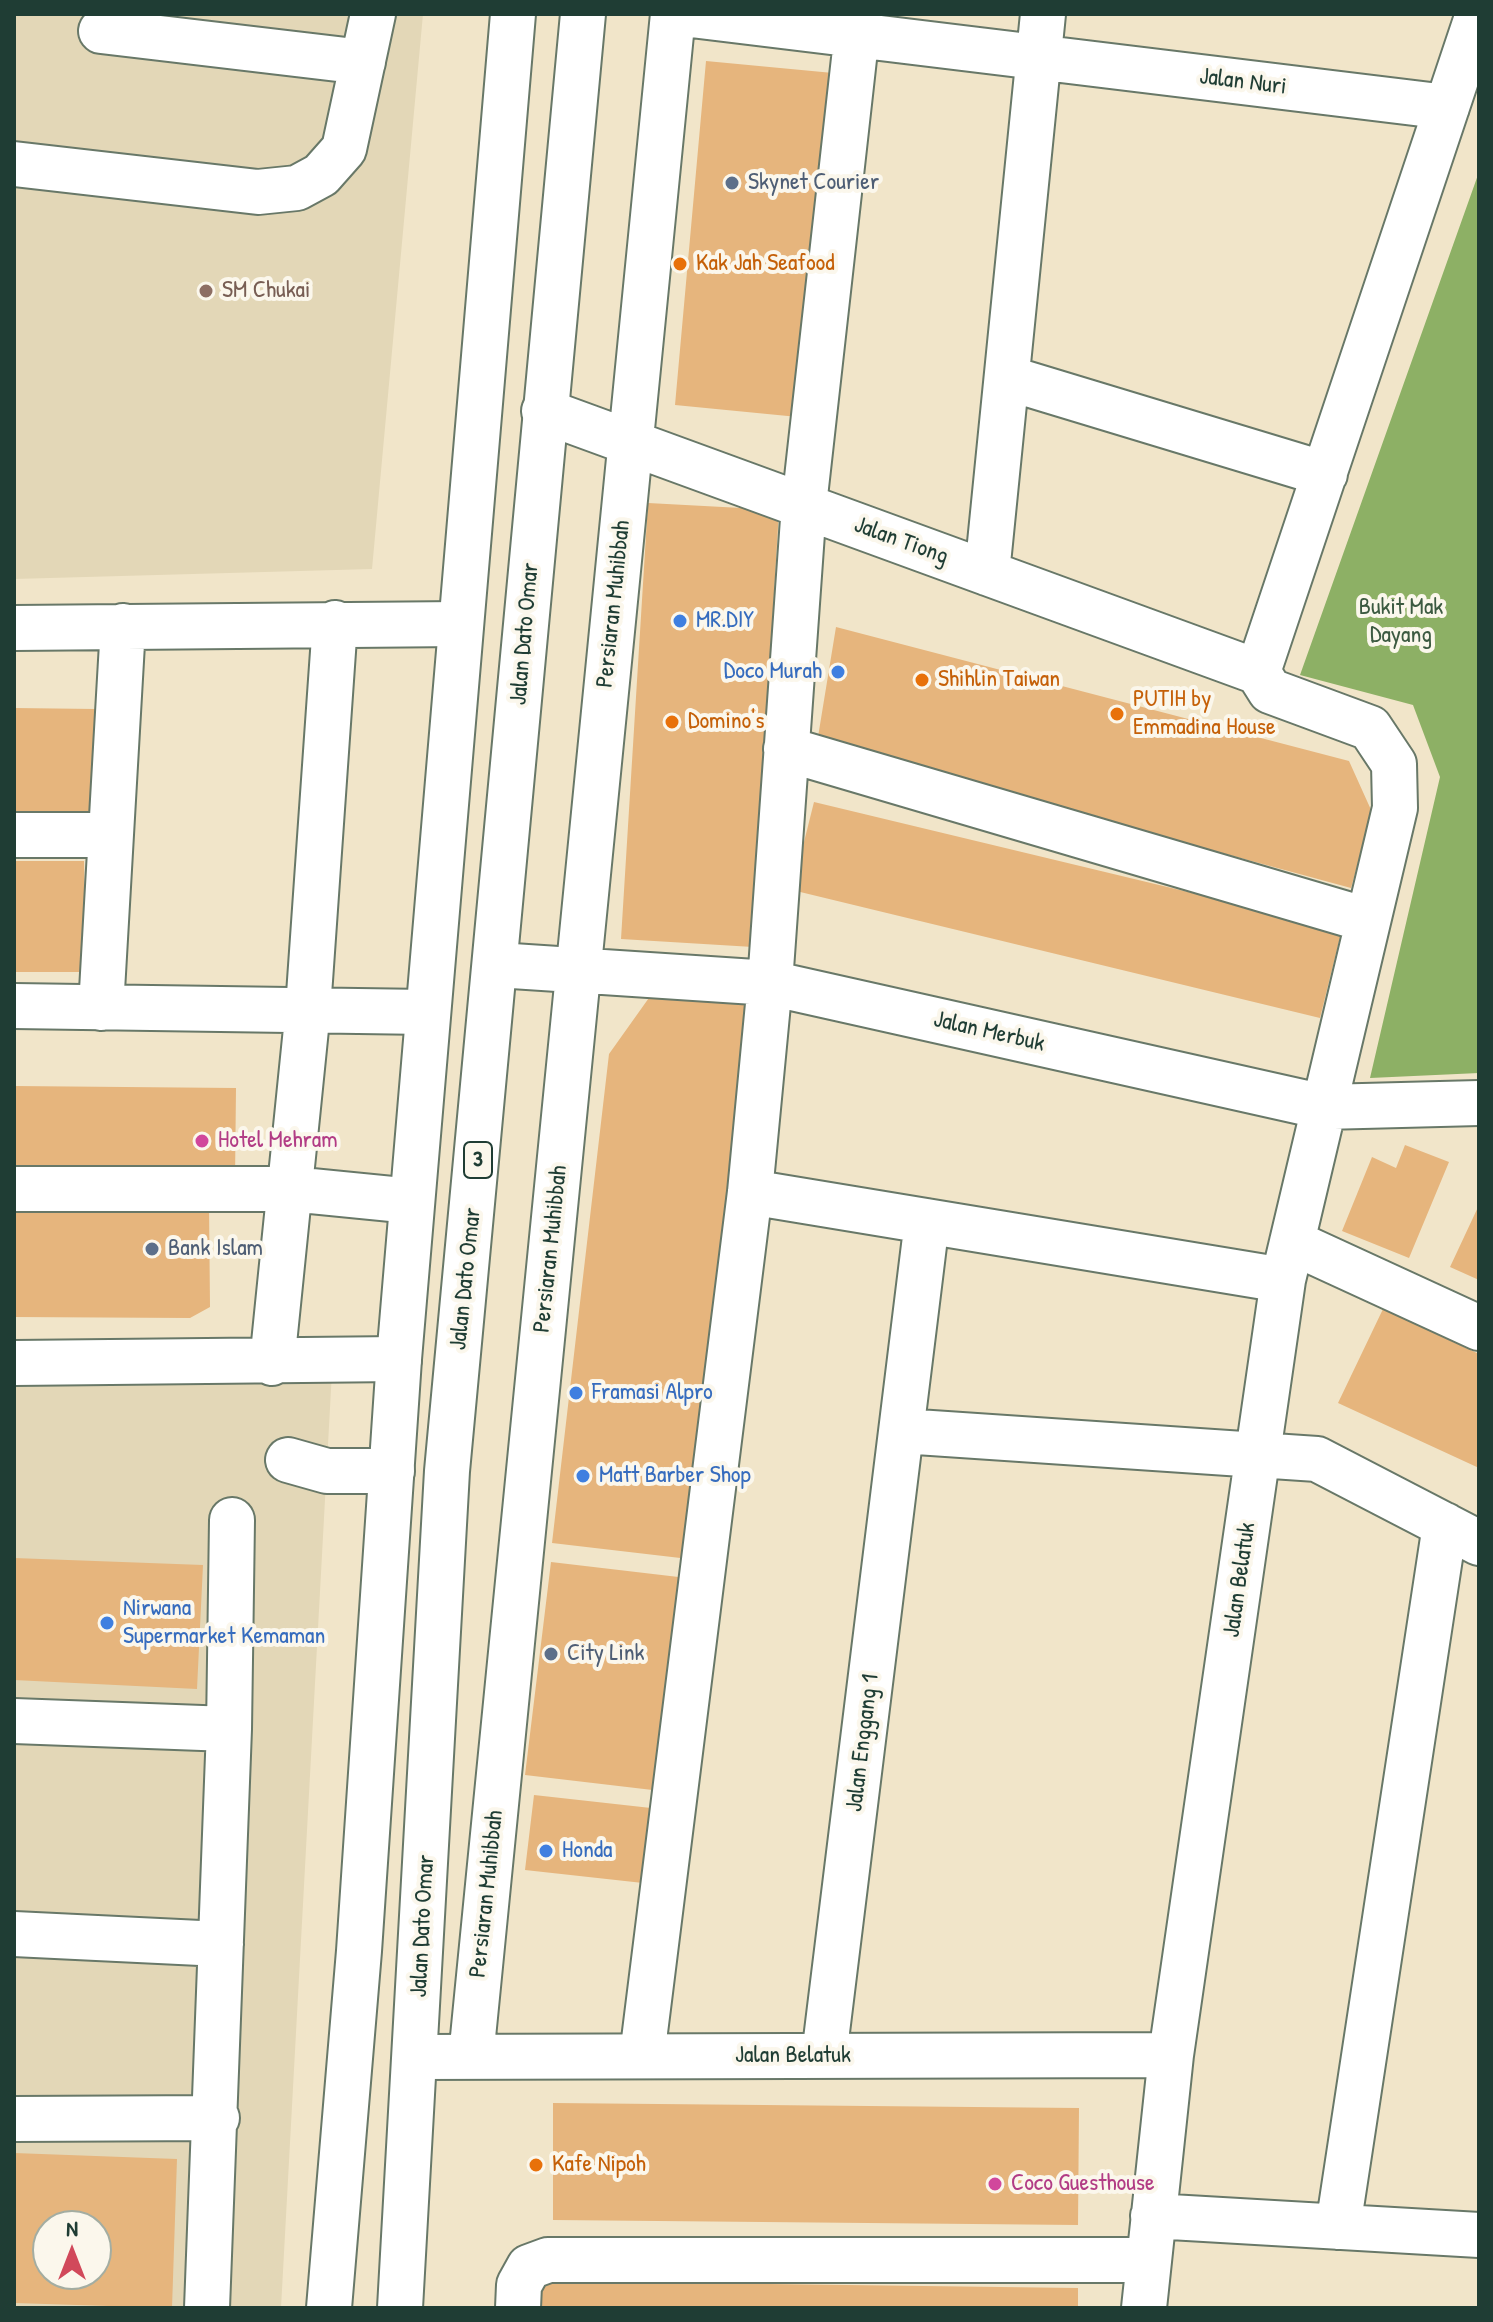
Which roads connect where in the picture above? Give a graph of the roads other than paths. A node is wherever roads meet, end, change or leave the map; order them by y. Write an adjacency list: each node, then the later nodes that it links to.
1 (373, 14): 11 (main road)
2 (513, 14): 21 (main road)
3 (583, 14): 15 (main road, Jalan Dato Omar / 3)
4 (673, 14): 16 (main road, Persiaran Muhibbah)
5 (683, 14): 8 (main road, Jalan Nuri)
6 (1043, 14): 10 (main road)
7 (1478, 14): 12 (main road)
8 (858, 25): 10 (main road, Jalan Nuri); 18 (main road)
9 (101, 31): 11 (main road)
10 (1039, 58): 12 (main road, Jalan Nuri); 14 (main road)
11 (363, 62): 13 (main road)
12 (1447, 107): 17 (main road)
13 (14, 164)
14 (1008, 378): 17 (main road); 19 (main road)
15 (544, 411): 16 (main road, Jalan Tiong); 29 (main road, Jalan Dato Omar / 3)
16 (629, 442): 18 (main road, Jalan Tiong); 30 (main road, Persiaran Muhibbah)
17 (1325, 474): 24 (main road)
18 (804, 505): 19 (main road, Jalan Tiong); 25 (main road)
19 (987, 573): 24 (main road, Jalan Tiong)
20 (335, 623): 21 (main road); 22 (main road); 34 (main road)
21 (461, 624): 35 (main road)
22 (123, 626): 23 (main road); 27 (main road)
23 (14, 628)
24 (1258, 672): 28 (main road, Jalan Belatuk)
25 (786, 749): 28 (main road); 31 (main road)
26 (14, 835): 27 (main road)
27 (110, 835): 33 (main road)
28 (1367, 920): 37 (main road, Jalan Belatuk)
29 (497, 965): 30 (main road, Jalan Merbuk); 61 (main road, Jalan Dato Omar / 3)
30 (578, 970): 31 (main road, Jalan Merbuk); 62 (main road, Persiaran Muhibbah)
31 (770, 983): 37 (main road, Jalan Merbuk); 40 (main road)
32 (14, 1006): 33 (main road)
33 (101, 1008): 34 (main road)
34 (308, 1009): 35 (main road); 39 (main road)
35 (427, 1012): 41 (main road)
36 (1479, 1103): 37 (main road, Jalan Merbuk)
37 (1324, 1107): 43 (main road, Jalan Belatuk)
38 (14, 1189): 39 (main road)
39 (291, 1189): 41 (main road); 47 (main road)
40 (750, 1192): 42 (main road); 59 (main road)
41 (412, 1201): 45 (main road)
42 (927, 1221): 43 (main road); 48 (main road, Jalan Enggang 1)
43 (1288, 1261): 44 (main road); 49 (main road, Jalan Belatuk)
44 (1479, 1328)
45 (399, 1359): 47 (main road); 51 (main road)
46 (14, 1363): 47 (main road)
47 (272, 1363)
48 (902, 1431): 49 (main road); 60 (main road, Jalan Enggang 1)
49 (1258, 1454): 53 (main road); 58 (main road, Jalan Belatuk)
50 (288, 1460): 51 (main road)
51 (392, 1471): 70 (main road)
52 (232, 1520): 55 (main road)
53 (1462, 1534): 66 (main road)
54 (14, 1721): 55 (main road)
55 (229, 1729): 57 (main road)
56 (14, 1934): 57 (main road)
57 (221, 1944): 63 (main road)
58 (1171, 2055): 60 (main road, Jalan Belatuk); 65 (main road, Jalan Belatuk)
59 (642, 2056): 60 (main road, Jalan Belatuk); 62 (main road, Jalan Belatuk)
60 (824, 2056)
61 (416, 2057): 62 (main road, Jalan Belatuk); 71 (main road, Jalan Dato Omar / 3)
62 (471, 2057)
63 (217, 2118): 64 (main road); 69 (main road)
64 (14, 2119)
65 (1153, 2216): 66 (main road); 68 (main road, Jalan Belatuk)
66 (1338, 2227): 67 (main road)
67 (1479, 2235)
68 (1149, 2260): 72 (main road); 73 (main road, Jalan Belatuk)
69 (207, 2308)
70 (329, 2308)
71 (400, 2308)
72 (518, 2308)
73 (1144, 2308)

